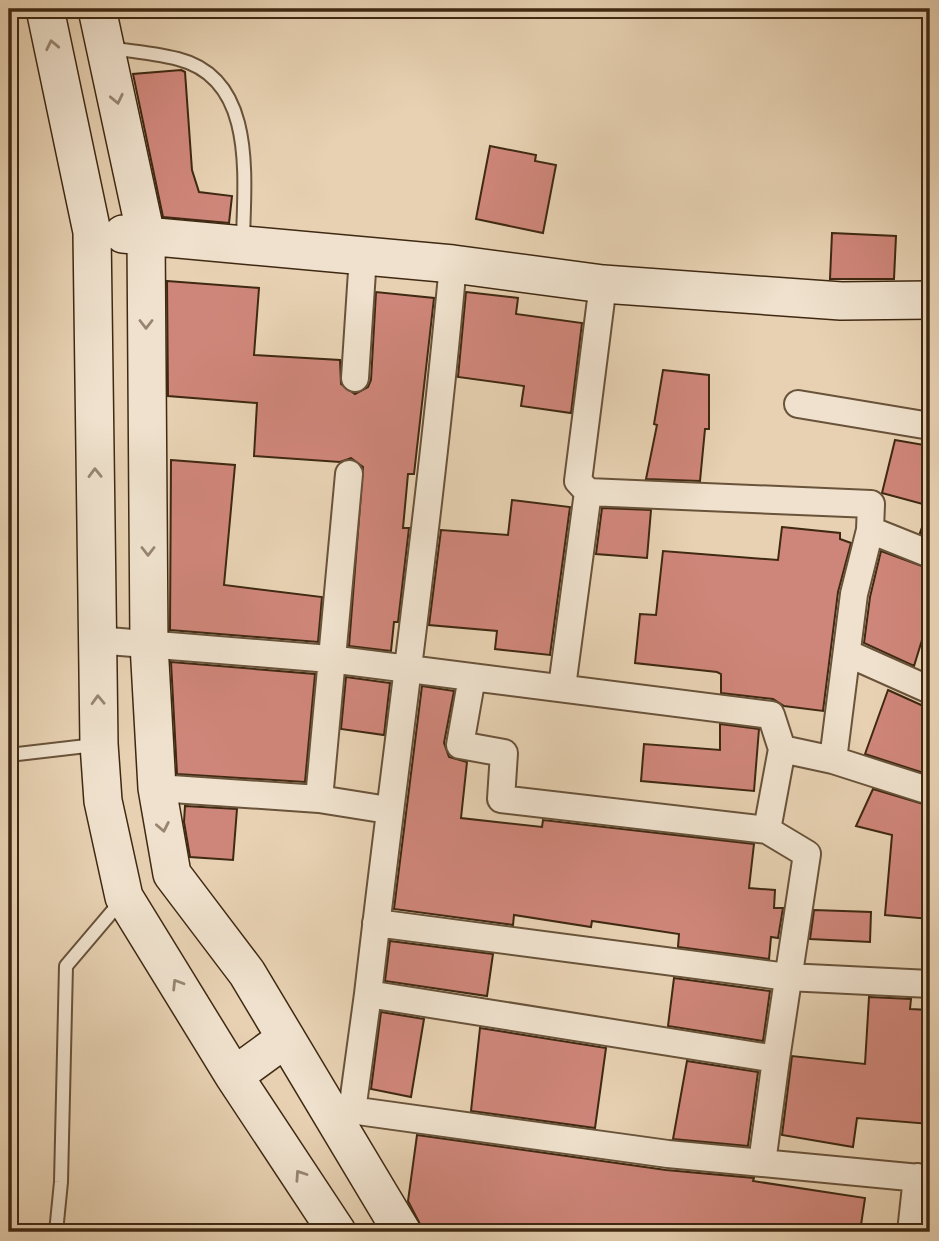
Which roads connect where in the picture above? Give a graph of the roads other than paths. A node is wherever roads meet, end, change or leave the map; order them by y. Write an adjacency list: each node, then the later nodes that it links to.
1 (45, 9): 4 (street, one-way to 1)
2 (97, 9): 3 (street)
3 (106, 47): 5 (street, one-way to 5); 6 (lane)
4 (92, 232): 5 (street); 18 (street, one-way to 4)
5 (146, 236): 6 (street); 19 (street, one-way to 19)
6 (243, 245): 7 (street)
7 (363, 256): 8 (street); 11 (street)
8 (453, 264): 9 (street); 22 (street)
9 (603, 284): 10 (street); 15 (street)
10 (930, 300)
11 (355, 378)
12 (798, 404): 13 (street)
13 (930, 426)
14 (349, 474): 21 (street)
15 (588, 492): 16 (street); 24 (street)
16 (870, 530): 17 (street); 20 (street)
17 (930, 554)
18 (96, 640): 19 (street); 26 (street, one-way to 18)
19 (149, 644): 21 (street); 30 (street)
20 (847, 653): 25 (street); 29 (street)
21 (330, 659): 22 (street); 32 (street)
22 (409, 671): 23 (street); 33 (street)
23 (472, 677): 24 (street); 34 (street)
24 (562, 687): 27 (street)
25 (930, 690)
26 (99, 744): 28 (lane); 35 (street)
27 (782, 749): 29 (street); 34 (street)
28 (9, 755)
29 (833, 760): 31 (street)
30 (158, 788): 32 (street); 40 (street, one-way to 40)
31 (930, 791)
32 (319, 799): 33 (street)
33 (388, 810): 36 (street)
34 (767, 830): 37 (street)
35 (124, 897): 42 (street, one-way to 35); 46 (lane)
36 (376, 923): 37 (street); 39 (street)
37 (787, 977): 38 (street); 41 (street)
38 (930, 984)
39 (368, 994): 41 (street); 43 (street)
40 (286, 1038): 42 (street); 43 (street)
41 (776, 1059): 44 (street)
42 (234, 1076): 47 (street, one-way to 42)
43 (341, 1109): 44 (street); 48 (street)
44 (762, 1163): 45 (street)
45 (924, 1178): 49 (street)
46 (56, 1232)
47 (337, 1232)
48 (402, 1232)
49 (911, 1232)

